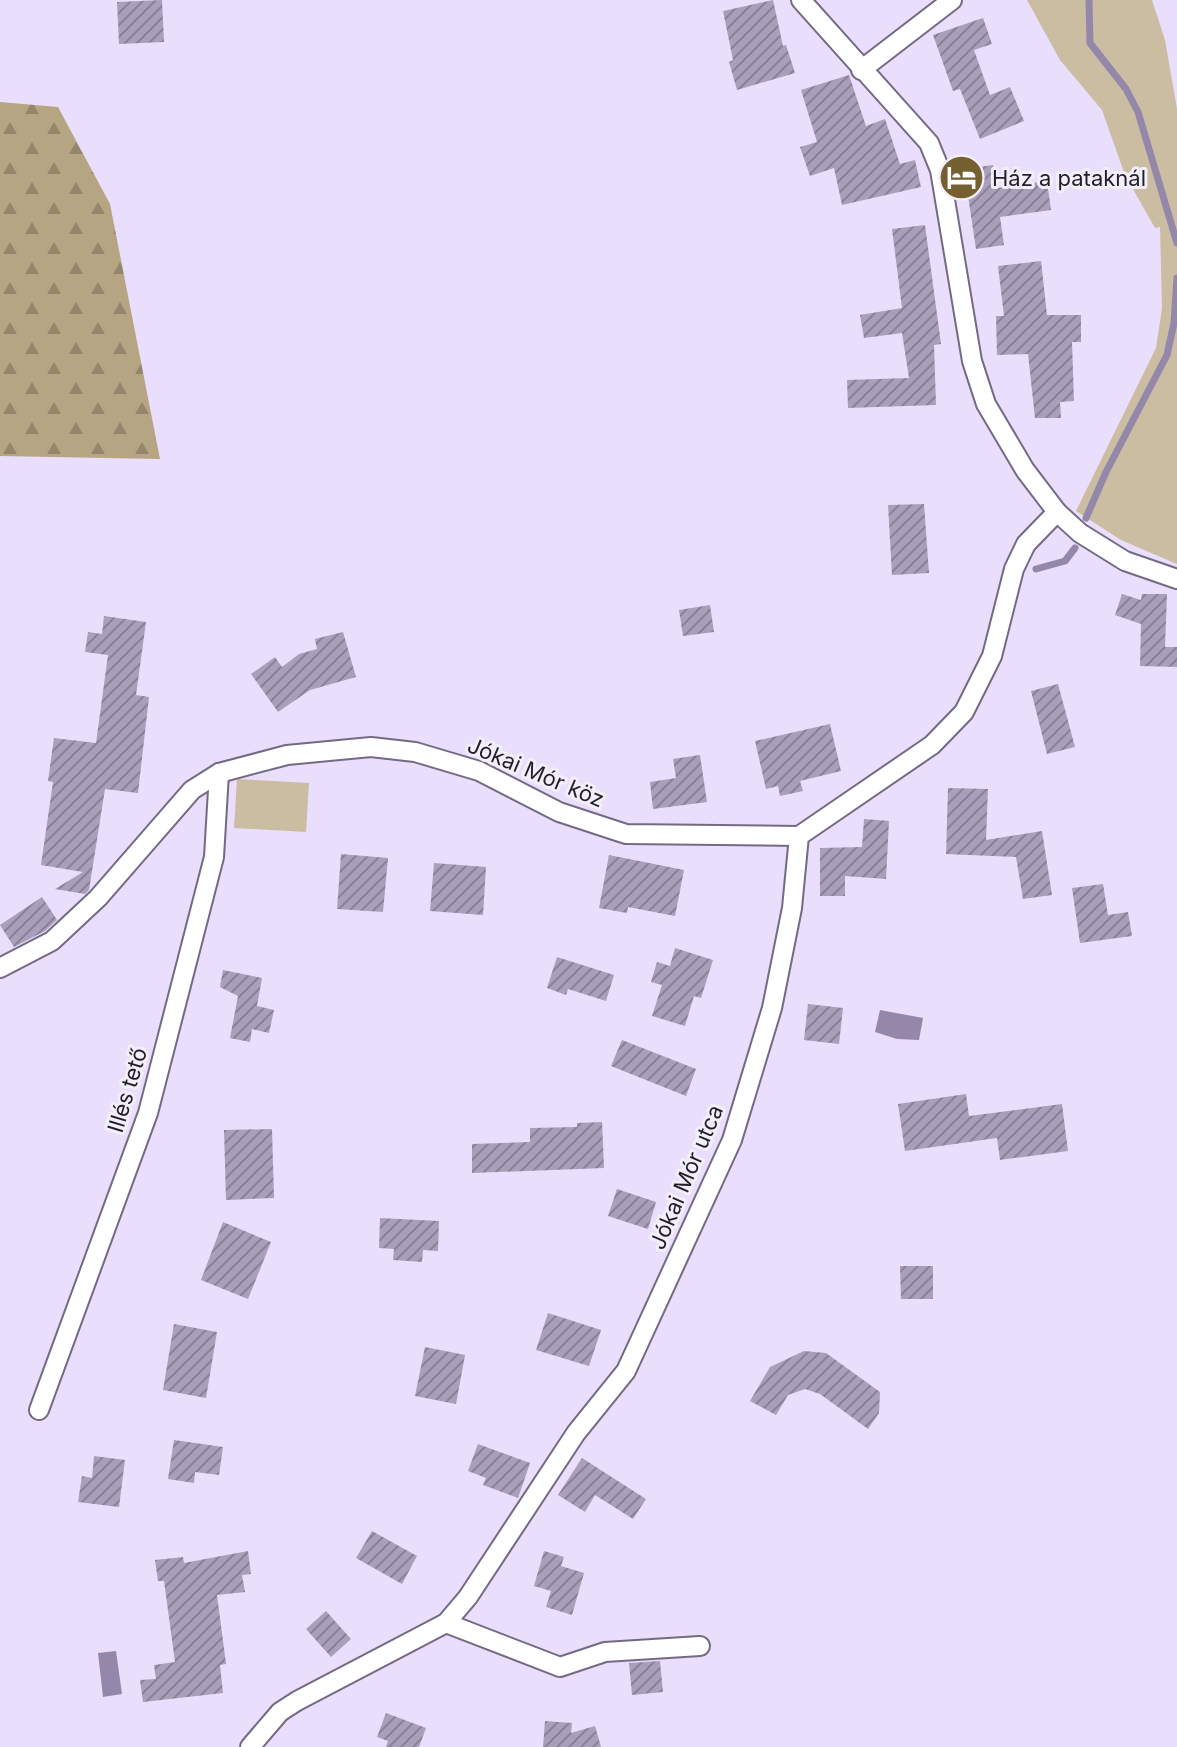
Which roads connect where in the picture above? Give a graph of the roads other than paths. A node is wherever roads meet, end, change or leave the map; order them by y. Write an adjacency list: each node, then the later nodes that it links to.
1 (801, 0): 3 (street)
2 (952, 0): 3 (street)
3 (861, 70): 4 (street)
4 (1057, 512): 5 (street); 7 (street)
5 (1177, 579)
6 (219, 773): 7 (street, Jókai Mór köz); 8 (street, Jókai Mór köz); 9 (street, Illés tető)
7 (799, 836): 10 (street, Jókai Mór utca)
8 (0, 968)
9 (39, 1410)
10 (446, 1623): 11 (street); 12 (street, Jókai Mór utca)
11 (700, 1646)
12 (250, 1747)

